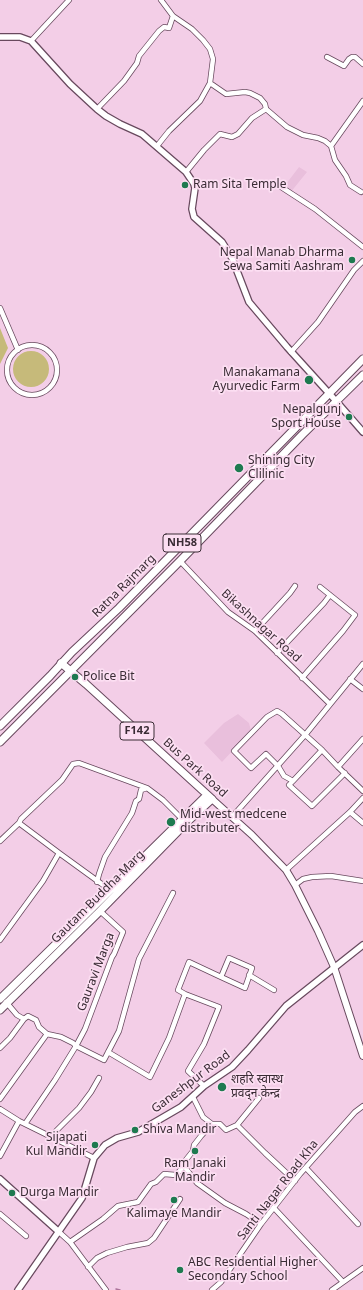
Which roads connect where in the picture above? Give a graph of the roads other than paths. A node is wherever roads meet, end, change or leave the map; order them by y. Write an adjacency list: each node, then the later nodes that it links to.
1 (62, 0): 4 (street)
2 (69, 0): 4 (street)
3 (161, 0): 5 (street)
4 (64, 6): 7 (street)
5 (173, 16): 10 (street); 12 (street)
6 (0, 37): 7 (street)
7 (31, 41): 12 (street)
8 (327, 57): 9 (street)
9 (363, 64)
10 (210, 83): 13 (street); 14 (street)
11 (363, 101): 15 (street)
12 (97, 109): 14 (street)
13 (266, 109): 15 (street); 16 (street)
14 (157, 146): 16 (street)
15 (331, 146): 18 (street)
16 (186, 172): 23 (street)
17 (278, 185): 19 (street)
18 (361, 192)
19 (363, 247)
20 (363, 260): 23 (street)
21 (0, 308): 22 (street)
22 (18, 350): 22 (street)
23 (290, 352): 26 (street)
24 (363, 359): 26 (main road, Ratna Rajmarg / NH58)
25 (363, 375): 27 (main road, Ratna Rajmarg / NH58)
26 (329, 393): 27 (street); 29 (main road, Ratna Rajmarg / NH58)
27 (336, 401): 28 (street); 30 (main road, Ratna Rajmarg / NH58)
28 (363, 432)
29 (197, 528): 30 (main road); 37 (main road, Ratna Rajmarg / NH58)
30 (204, 534): 31 (main road, Ratna Rajmarg / NH58)
31 (180, 560): 35 (street, Bikashnagar Road); 39 (main road, Ratna Rajmarg / NH58)
32 (295, 586): 35 (street)
33 (320, 588): 34 (street)
34 (330, 595): 36 (street); 40 (street)
35 (255, 631): 36 (street, Bikashnagar Road)
36 (277, 653): 40 (street, Bikashnagar Road)
37 (61, 663): 39 (main road, Bus Park Road / F142); 44 (main road, Ratna Rajmarg / NH58)
38 (363, 664): 41 (street)
39 (71, 671): 47 (main road, Ratna Rajmarg / NH58); 55 (main road, Bus Park Road / F142)
40 (302, 678): 43 (street, Bikashnagar Road)
41 (350, 679): 42 (street); 43 (street)
42 (363, 688)
43 (330, 704): 45 (street)
44 (0, 726)
45 (305, 735): 48 (street); 49 (street); 49 (street)
46 (363, 740): 50 (street)
47 (0, 742)
48 (322, 750): 50 (street); 52 (street)
49 (278, 766): 52 (street); 58 (street)
50 (338, 767): 51 (street)
51 (345, 773): 52 (street); 54 (street)
52 (293, 782)
53 (147, 788): 59 (street); 60 (street); 66 (street)
54 (363, 791)
55 (209, 797): 58 (main road, Bus Park Road); 59 (main road); 70 (main road, Gautam Buddha Marg)
56 (363, 798): 57 (street)
57 (350, 812): 61 (street); 64 (street)
58 (232, 817): 64 (main road, Bus Park Road)
59 (182, 819): 68 (main road)
60 (19, 823): 62 (street); 63 (street)
61 (363, 823)
62 (0, 842)
63 (58, 853): 66 (street); 71 (street)
64 (286, 870): 67 (main road, Bus Park Road)
65 (363, 881): 67 (street)
66 (97, 882): 68 (street)
67 (295, 885): 73 (main road, Bus Park Road)
68 (110, 890): 78 (main road)
69 (174, 893): 85 (street)
70 (100, 911): 79 (main road, Gautam Buddha Marg); 83 (street, Gauravi Marga)
71 (0, 940)
72 (363, 945): 73 (street, Ganeshpur Road)
73 (334, 967): 86 (main road, Bus Park Road); 88 (street, Ganeshpur Road)
74 (249, 975): 75 (street); 75 (street); 76 (street)
75 (221, 977): 77 (street)
76 (274, 990)
77 (185, 994): 85 (street); 88 (street)
78 (0, 998): 79 (street)
79 (8, 1004): 80 (main road, Gautam Buddha Marg); 81 (street)
80 (0, 1010)
81 (24, 1019): 82 (street); 84 (street)
82 (47, 1034): 83 (street); 91 (street)
83 (76, 1046): 85 (street); 95 (street)
84 (0, 1048)
85 (108, 1052)
86 (363, 1056)
87 (99, 1078): 98 (street)
88 (204, 1086): 89 (street, Ganeshpur Road)
89 (193, 1097): 96 (street); 100 (street, Ganeshpur Road)
90 (259, 1098): 97 (street)
91 (0, 1099)
92 (363, 1106): 102 (street, Santi Nagar Road Kha)
93 (0, 1109): 94 (street)
94 (18, 1121): 95 (street); 99 (street)
95 (24, 1124): 98 (street)
96 (212, 1124): 97 (street); 101 (street)
97 (237, 1125): 104 (street)
98 (50, 1137): 100 (street)
99 (0, 1156)
100 (94, 1158): 110 (street, Ganeshpur Road)
101 (184, 1166): 108 (street); 112 (street)
102 (306, 1168): 104 (street, Santi Nagar Road Kha); 109 (street)
103 (0, 1179): 110 (street)
104 (295, 1181): 106 (street, Santi Nagar Road Kha)
105 (180, 1198): 113 (street)
106 (274, 1208): 108 (street, Santi Nagar Road Kha); 115 (street)
107 (0, 1214): 111 (street)
108 (261, 1224): 118 (street, Santi Nagar Road Kha)
109 (358, 1224)
110 (59, 1232): 112 (street); 116 (street, Ganeshpur Road)
111 (26, 1236)
112 (70, 1242): 113 (street)
113 (88, 1267): 117 (street)
114 (363, 1268): 115 (street)
115 (343, 1282): 119 (street)
116 (18, 1290)
117 (106, 1290)
118 (212, 1290)
119 (332, 1290)

